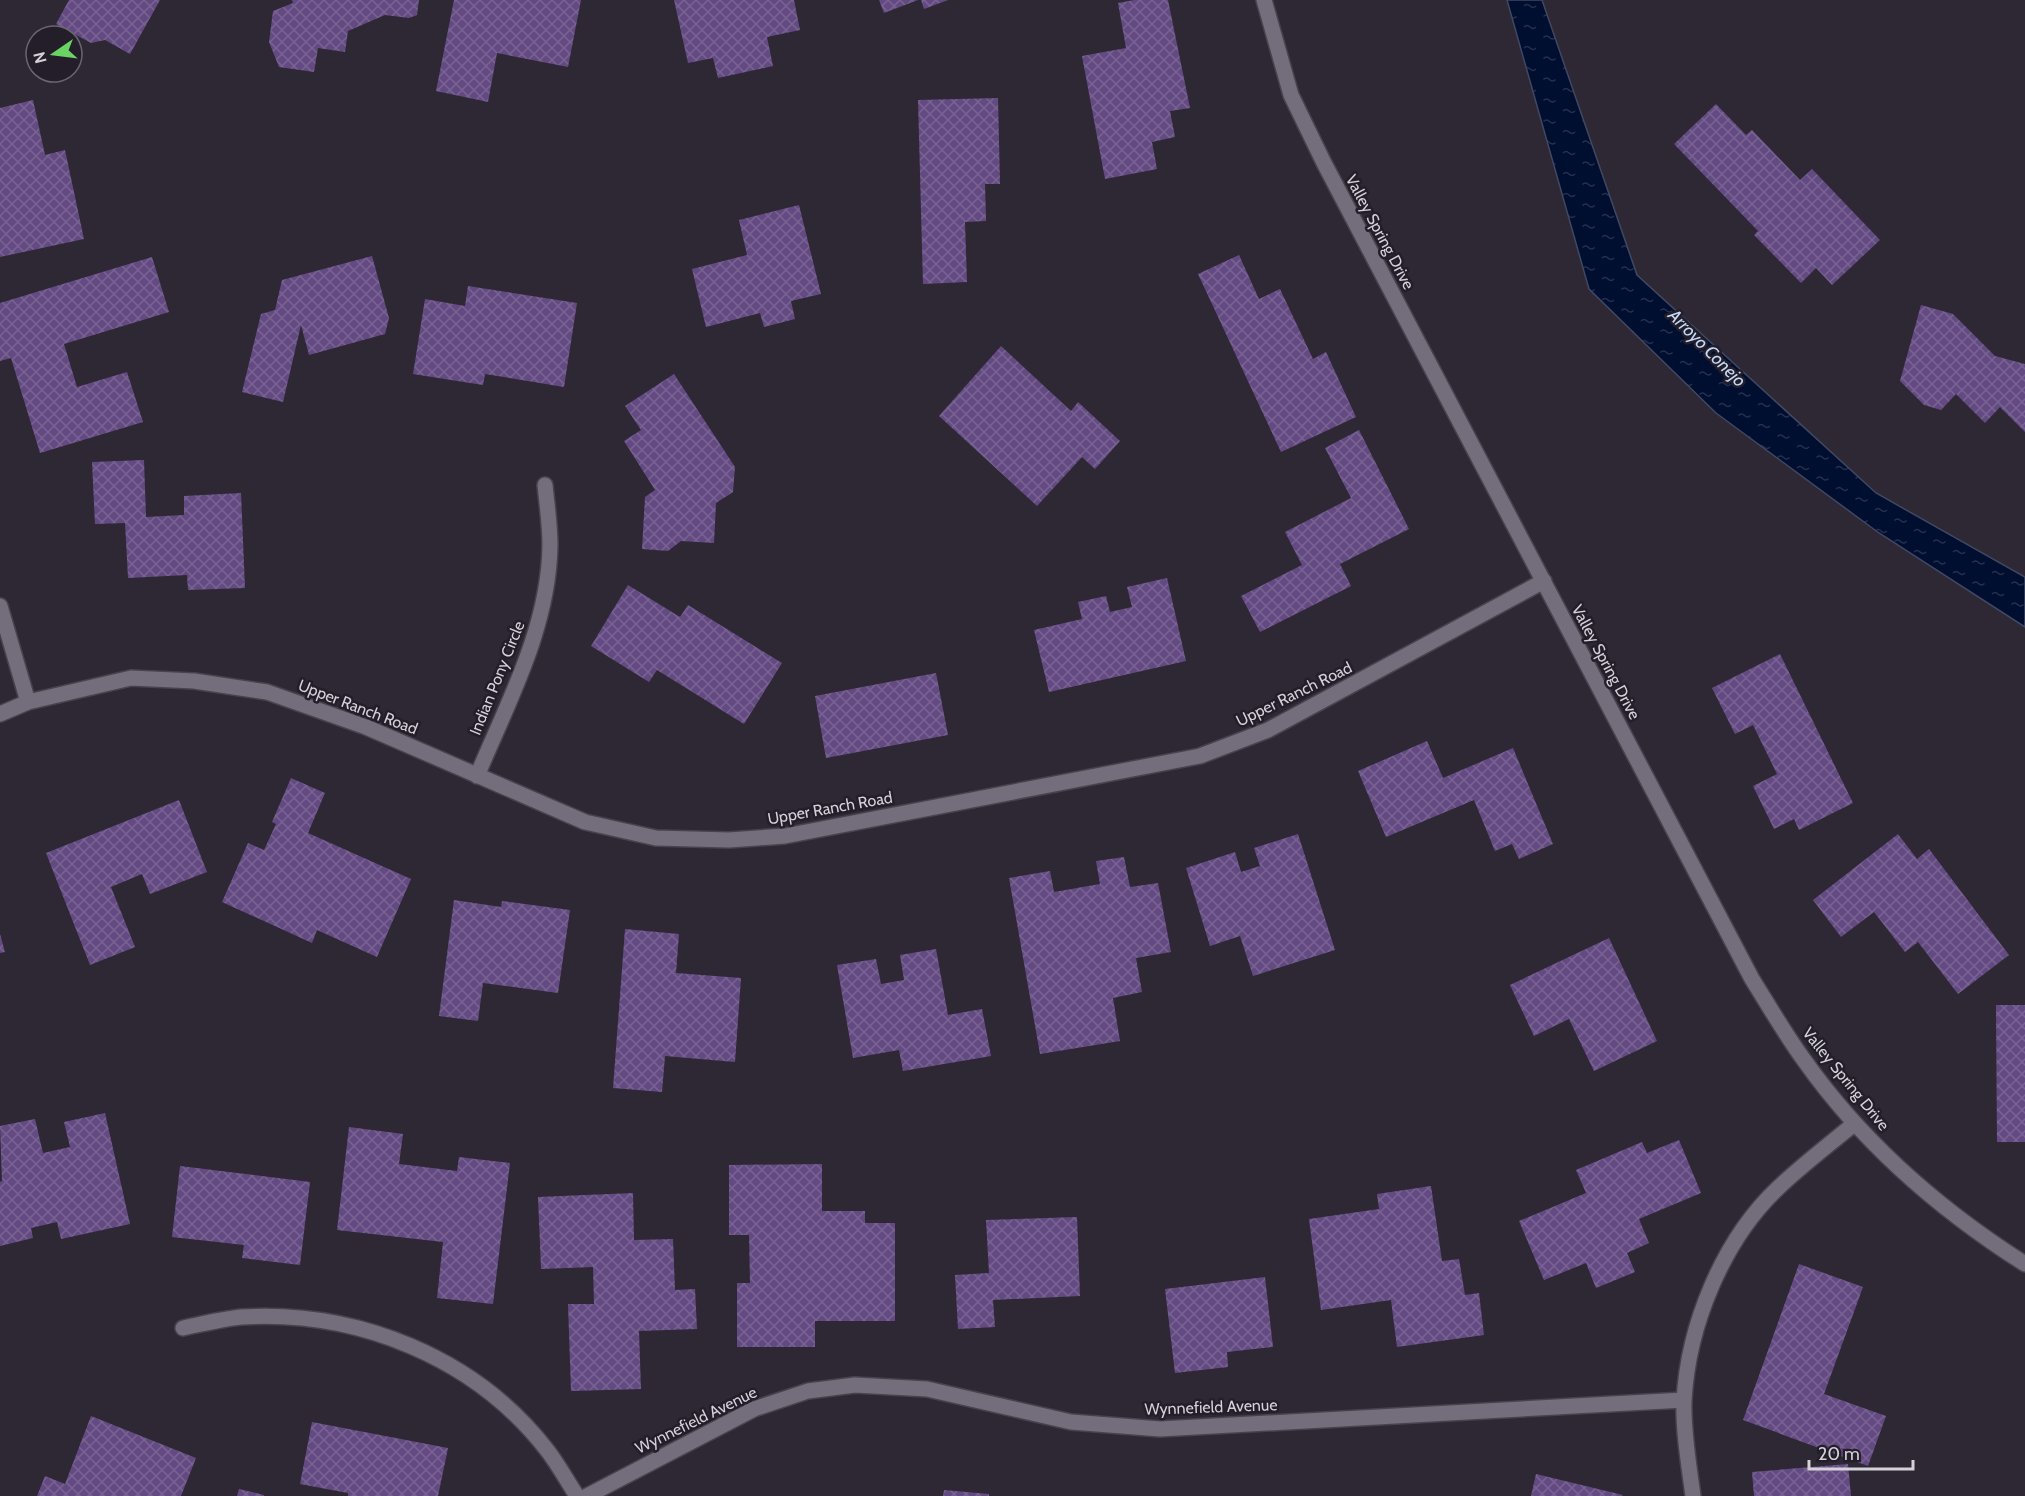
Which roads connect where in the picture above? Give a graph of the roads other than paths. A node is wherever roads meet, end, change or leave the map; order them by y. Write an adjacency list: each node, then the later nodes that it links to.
1 (1264, 0): 3 (street, Valley Spring Drive)
2 (545, 485): 7 (street, Indian Pony Circle)
3 (1544, 581): 7 (street, Upper Ranch Road); 8 (street, Valley Spring Drive)
4 (0, 606): 5 (street)
5 (28, 702): 6 (street, Upper Ranch Road); 7 (street, Upper Ranch Road)
6 (0, 714)
7 (477, 776)
8 (1855, 1123): 9 (street, Valley Spring Drive); 11 (street)
9 (2025, 1264)
10 (183, 1328): 12 (street)
11 (1684, 1400): 13 (street, Wynnefield Avenue); 14 (street)
12 (577, 1496)
13 (587, 1496)
14 (1693, 1496)

